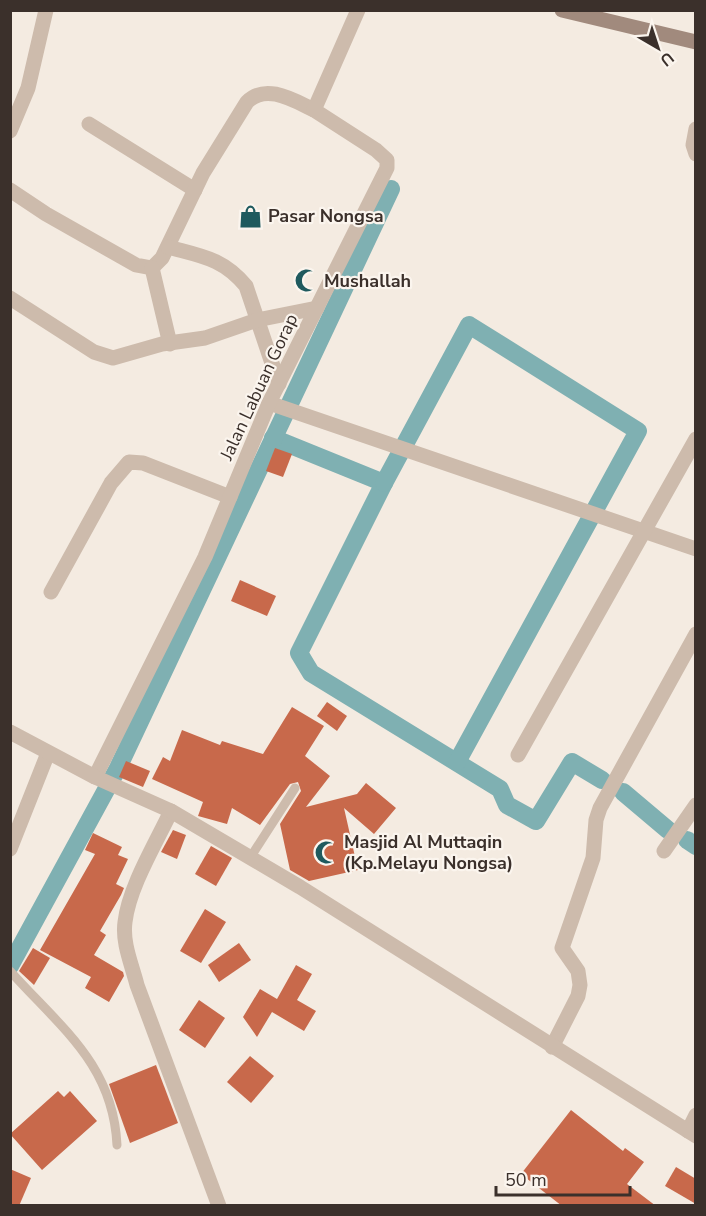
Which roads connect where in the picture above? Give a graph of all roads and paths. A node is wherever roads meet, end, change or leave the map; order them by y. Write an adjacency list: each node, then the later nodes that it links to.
1 (46, 10): 8 (street)
2 (358, 10): 5 (street)
3 (562, 10): 4 (main road)
4 (696, 42)
5 (314, 110): 11 (street); 15 (street, Jalan Labuan Gorap)
6 (89, 124): 11 (street)
7 (696, 129): 9 (street)
8 (10, 131)
9 (696, 154)
10 (10, 190): 13 (street)
11 (195, 190): 12 (street)
12 (168, 247): 13 (street); 16 (street)
13 (152, 268): 17 (street)
14 (10, 298): 17 (street)
15 (317, 308): 16 (street); 18 (street, Jalan Labuan Gorap)
16 (257, 320): 17 (street); 18 (street)
17 (170, 344)
18 (279, 384): 19 (street, Jalan Labuan Gorap)
19 (274, 404): 21 (street, Jalan Labuan Gorap); 22 (street)
20 (696, 439): 22 (street)
21 (230, 497): 24 (street); 29 (street, Jalan Labuan Gorap)
22 (646, 531): 23 (street); 28 (street)
23 (696, 549)
24 (51, 592)
25 (696, 634): 37 (street)
26 (10, 732): 27 (street)
27 (48, 753): 29 (street); 33 (street)
28 (518, 755)
29 (98, 779): 32 (street)
30 (295, 788): 35 (lane)
31 (696, 805): 34 (street)
32 (171, 811): 35 (street); 41 (street)
33 (10, 849)
34 (664, 851)
35 (250, 858): 37 (street)
36 (11, 972): 40 (lane)
37 (552, 1047): 39 (street)
38 (696, 1115): 39 (street)
39 (692, 1133)
40 (117, 1145)
41 (219, 1206)

